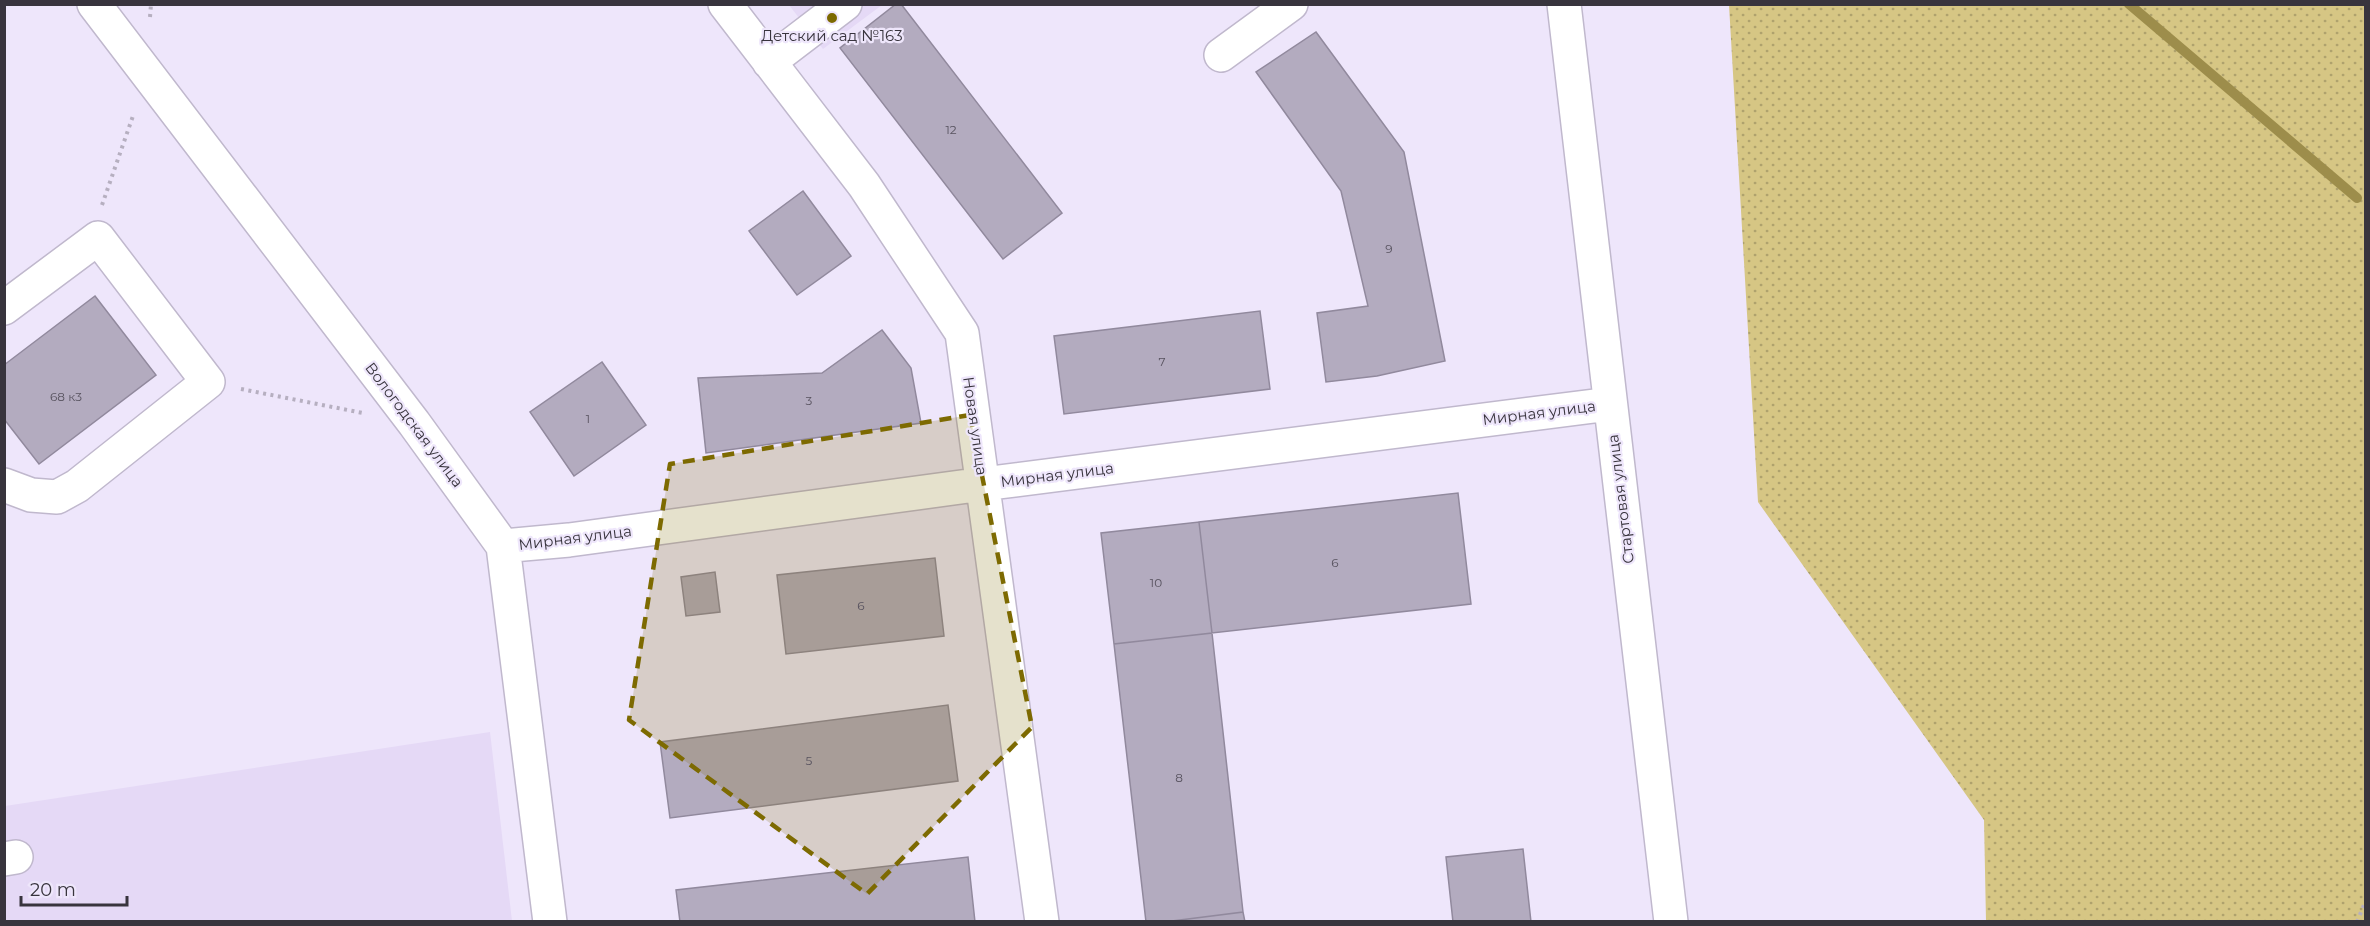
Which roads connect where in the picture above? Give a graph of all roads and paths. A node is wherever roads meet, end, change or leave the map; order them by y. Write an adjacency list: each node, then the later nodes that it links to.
1 (94, 4): 9 (street, Вологодская улица)
2 (151, 4): 9 (path)
3 (725, 4): 8 (street, Новая улица)
4 (844, 4): 8 (street)
5 (1290, 4): 7 (street)
6 (1561, 6): 13 (street, Стартовая улица)
7 (1221, 55)
8 (770, 62): 15 (street, Новая улица)
9 (147, 74): 10 (path); 14 (street, Вологодская улица)
10 (98, 238): 11 (street); 12 (street)
11 (4, 308)
12 (208, 382): 14 (path); 16 (street)
13 (1610, 404): 15 (street, Мирная улица); 21 (street, Стартовая улица)
14 (414, 423): 17 (street, Вологодская улица)
15 (983, 484): 17 (street, Мирная улица); 20 (street, Новая улица)
16 (4, 485)
17 (503, 546): 19 (street, Вологодская улица)
18 (2366, 900): 22 (path)
19 (550, 921)
20 (1042, 921)
21 (1671, 921)
22 (2357, 921)

